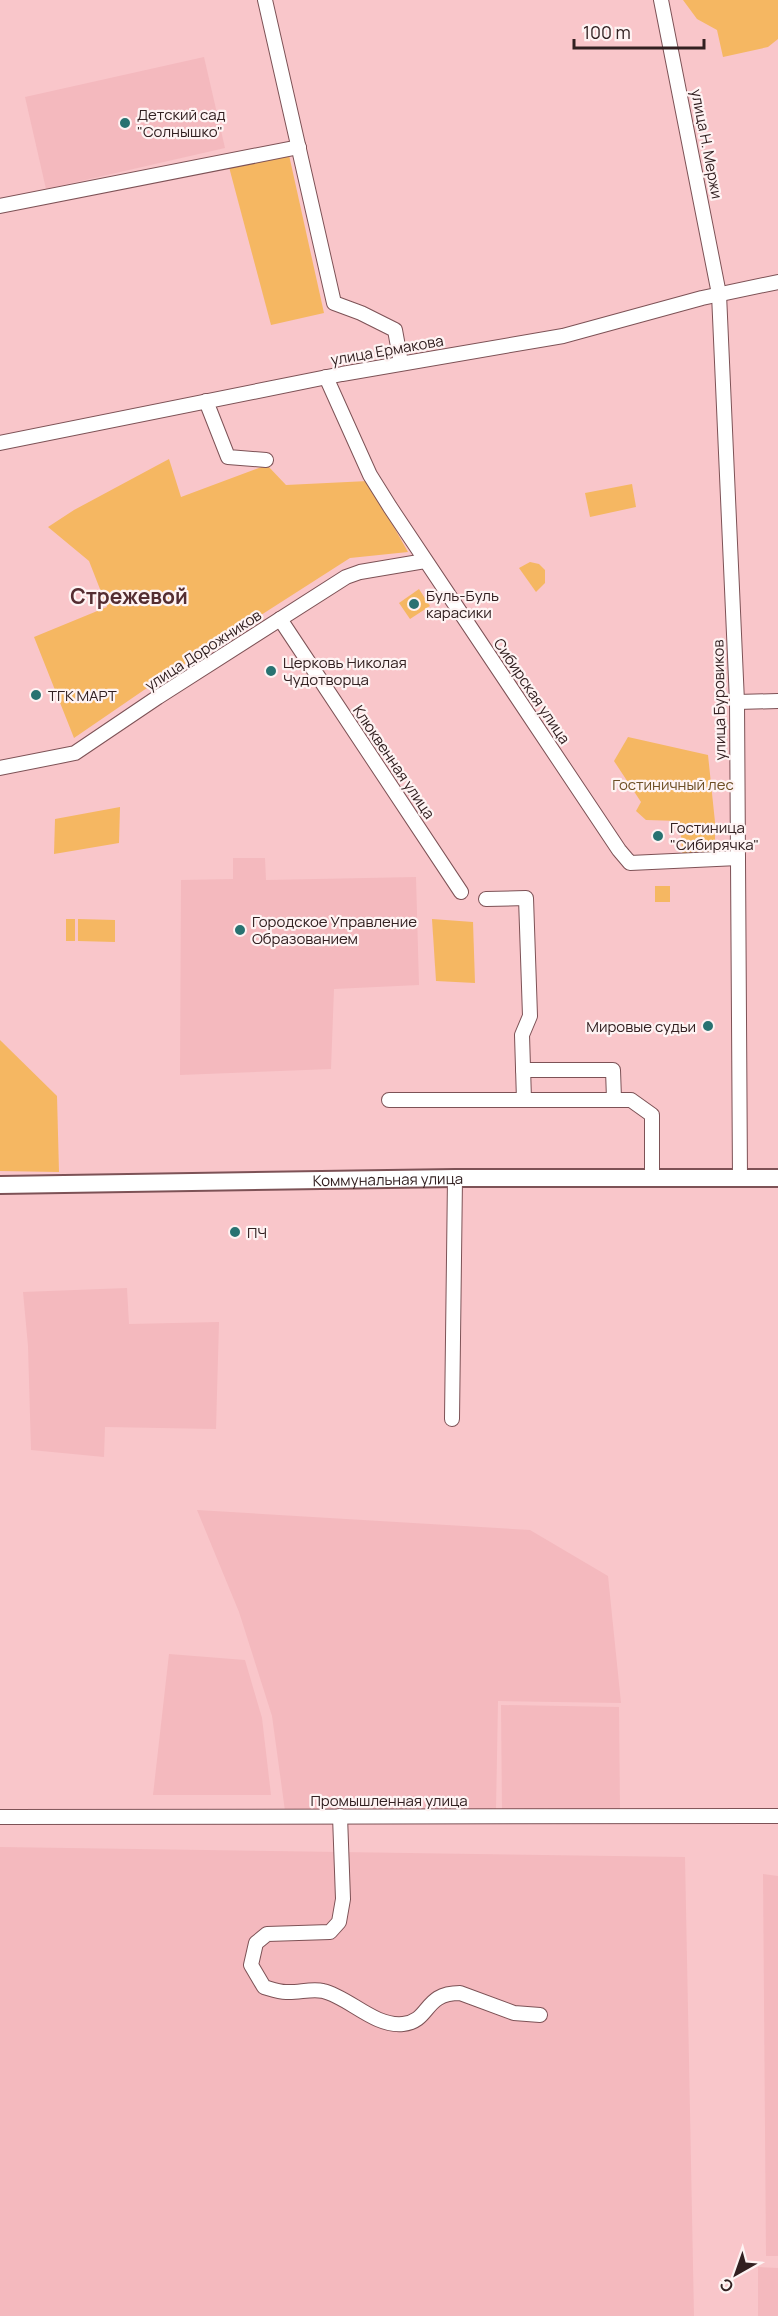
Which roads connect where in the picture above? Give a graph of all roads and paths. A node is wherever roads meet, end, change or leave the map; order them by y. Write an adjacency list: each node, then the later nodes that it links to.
1 (265, 0): 3 (street)
2 (660, 0): 6 (street, улица Н. Мержи)
3 (298, 147): 4 (street); 7 (street)
4 (0, 206)
5 (778, 282): 6 (street, улица Ермакова)
6 (719, 294): 7 (street, улица Ермакова); 15 (street, улица Буровиков)
7 (401, 363): 8 (street, улица Ермакова)
8 (326, 377): 9 (street, улица Ермакова); 12 (street, Сибирская улица)
9 (206, 400): 10 (street, улица Ермакова); 11 (street)
10 (0, 443)
11 (266, 460)
12 (425, 561): 13 (street, улица Дорожников); 17 (street, Сибирская улица)
13 (280, 619): 16 (street, улица Дорожников); 18 (street, Клюквенная улица)
14 (778, 701): 15 (street)
15 (737, 702): 17 (street, улица Буровиков)
16 (0, 768)
17 (738, 858): 26 (street, улица Буровиков)
18 (461, 892)
19 (486, 898): 20 (street)
20 (523, 1070): 22 (street); 23 (street)
21 (389, 1100): 22 (street)
22 (524, 1100): 23 (street)
23 (614, 1100): 25 (street)
24 (455, 1178): 25 (main road, Коммунальная улица); 28 (main road, Коммунальная улица); 29 (street)
25 (652, 1178): 26 (main road, Коммунальная улица)
26 (740, 1178): 27 (main road, Коммунальная улица)
27 (778, 1178)
28 (0, 1185)
29 (452, 1419)
30 (340, 1816): 31 (street, Промышленная улица); 32 (street, Промышленная улица); 33 (street)
31 (778, 1816)
32 (0, 1817)
33 (540, 2015)

